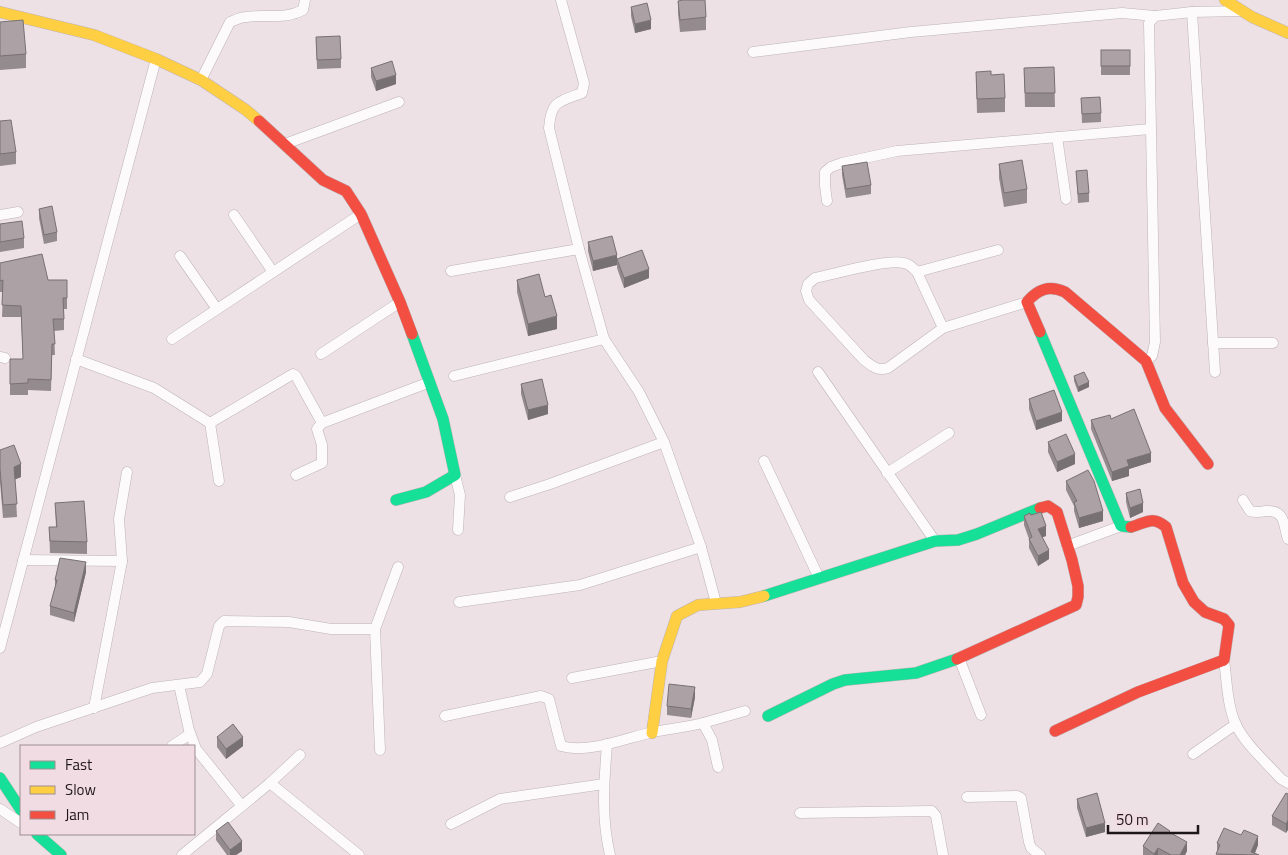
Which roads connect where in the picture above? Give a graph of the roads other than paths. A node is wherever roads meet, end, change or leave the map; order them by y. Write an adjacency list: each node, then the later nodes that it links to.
1 (305, 0): 11 (street)
2 (561, 0): 22 (street)
3 (1225, 0): 4 (street)
4 (1241, 11): 6 (street); 8 (street)
5 (0, 12): 10 (street)
6 (1192, 12): 7 (street); 34 (street)
7 (1155, 16): 9 (street); 13 (street)
8 (1288, 33)
9 (754, 52)
10 (156, 60): 11 (street); 37 (street)
11 (201, 80): 15 (street)
12 (399, 102): 15 (street)
13 (1150, 129): 14 (street); 38 (street)
14 (1057, 137): 16 (street); 17 (street)
15 (285, 144): 20 (street)
16 (1066, 200)
17 (827, 202)
18 (18, 212): 19 (street)
19 (0, 214)
20 (361, 214): 26 (street); 28 (street)
21 (234, 215): 26 (street)
22 (579, 249): 25 (street); 33 (street)
23 (998, 250): 27 (street)
24 (180, 256): 30 (street)
25 (451, 271)
26 (273, 272): 30 (street)
27 (917, 272): 31 (street); 31 (street)
28 (400, 302): 36 (street); 42 (street)
29 (1027, 302): 31 (street); 38 (street); 57 (street)
30 (217, 309): 32 (street)
31 (943, 328)
32 (172, 339)
33 (604, 339): 41 (street); 46 (street)
34 (1213, 343): 35 (street); 40 (street)
35 (1273, 343)
36 (321, 354)
37 (76, 359): 43 (street); 63 (street)
38 (1146, 361): 48 (street)
39 (818, 372): 50 (street)
40 (1215, 372)
41 (454, 376)
42 (430, 382): 44 (street); 52 (street)
43 (210, 423): 44 (street); 53 (street)
44 (322, 423): 51 (street)
45 (949, 433): 50 (street)
46 (664, 442): 54 (street); 62 (street)
47 (764, 461): 66 (street)
48 (1208, 464)
49 (127, 472): 64 (street)
50 (887, 473): 60 (street)
51 (296, 474)
52 (455, 475): 55 (street); 58 (street)
53 (219, 481)
54 (510, 497)
55 (396, 500)
56 (1243, 500): 59 (street)
57 (1121, 526): 61 (street); 72 (street)
58 (458, 530)
59 (1288, 539)
60 (935, 541): 61 (street); 66 (street)
61 (1067, 546): 71 (street)
62 (701, 548): 67 (street); 68 (street)
63 (23, 560): 64 (street); 70 (street)
64 (122, 561): 76 (street)
65 (398, 567): 69 (street)
66 (818, 578): 68 (street)
67 (459, 602)
68 (716, 604): 73 (street)
69 (375, 629): 75 (street); 91 (street)
70 (0, 648)
71 (959, 658): 78 (street); 80 (street)
72 (1224, 660): 82 (street); 83 (street)
73 (662, 661): 74 (street); 84 (street)
74 (572, 678)
75 (179, 685): 76 (street); 85 (street)
76 (94, 708): 86 (street)
77 (745, 711): 81 (street)
78 (981, 715)
79 (445, 716): 87 (street)
80 (768, 716)
81 (703, 723): 84 (street); 94 (street)
82 (1236, 724): 92 (street); 97 (street)
83 (1054, 731)
84 (652, 732): 87 (street)
85 (190, 734): 88 (street); 89 (street)
86 (0, 743)
87 (607, 744): 98 (street)
88 (174, 745)
89 (194, 745)
90 (195, 746): 100 (street)
91 (380, 750)
92 (1193, 754)
93 (300, 755): 96 (street)
94 (718, 767)
95 (0, 778): 102 (street)
96 (270, 783): 100 (street); 109 (street)
97 (1288, 783)
98 (604, 784): 105 (street); 110 (street)
99 (967, 798): 112 (street)
100 (242, 806): 108 (street)
101 (0, 808): 104 (street)
102 (20, 808)
103 (800, 813): 111 (street)
104 (20, 822)
105 (451, 824)
106 (38, 835): 107 (street)
107 (61, 855)
108 (182, 855)
109 (359, 855)
110 (610, 855)
111 (943, 855)
112 (1040, 855)

